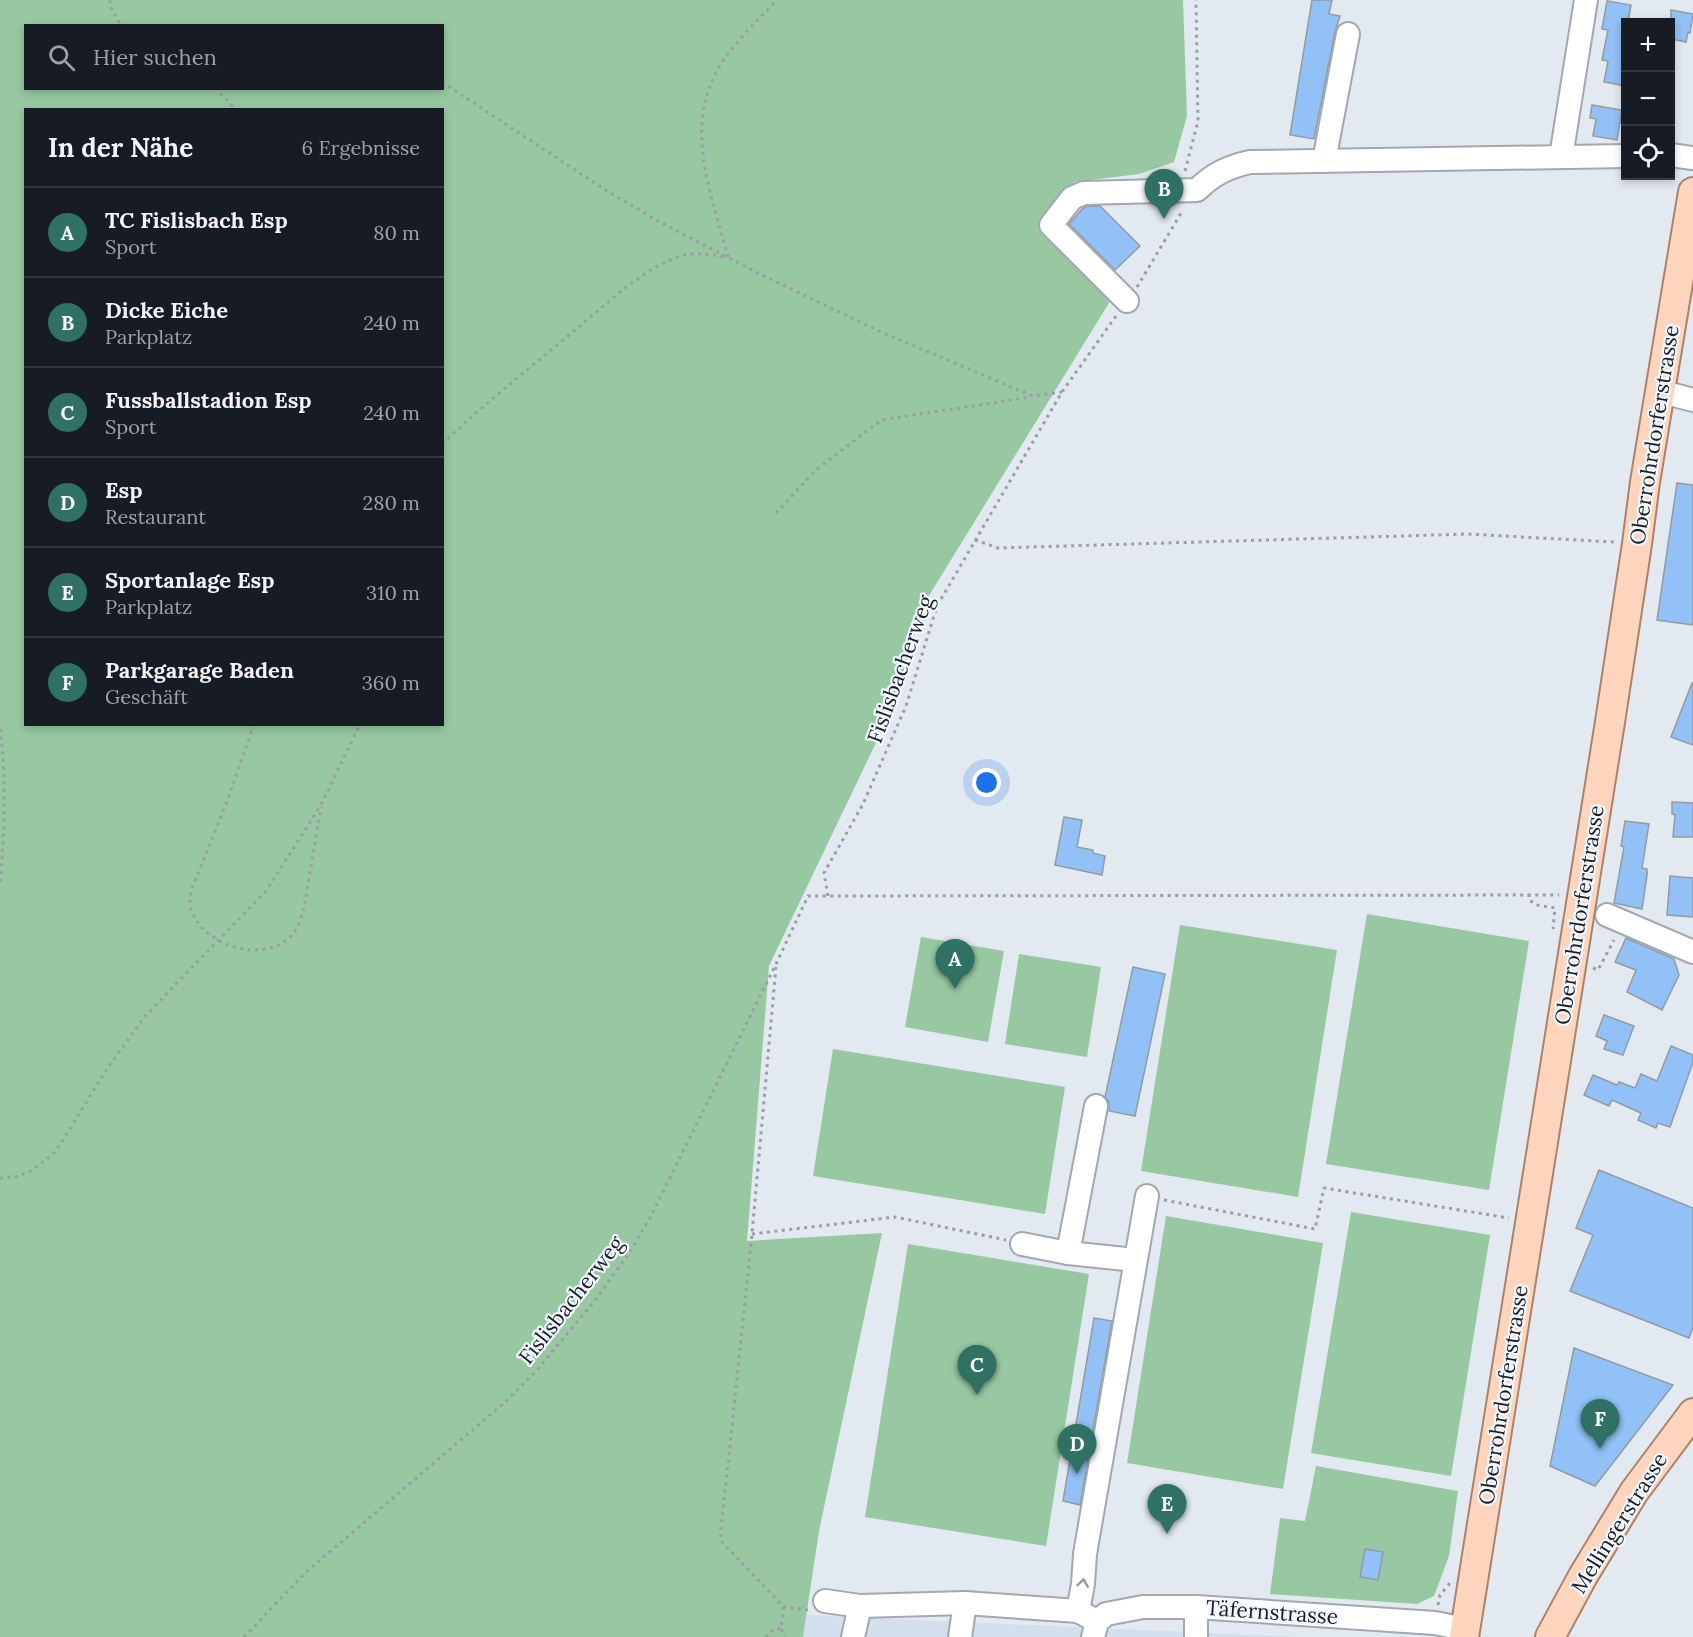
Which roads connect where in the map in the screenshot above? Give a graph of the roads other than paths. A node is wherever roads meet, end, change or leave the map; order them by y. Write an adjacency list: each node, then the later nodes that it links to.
1 (1587, 0): 5 (street)
2 (1348, 34): 7 (street)
3 (1621, 156): 5 (street)
4 (1675, 156): 6 (street)
5 (1561, 157): 7 (street)
6 (1693, 158)
7 (1324, 161): 9 (street)
8 (1693, 192): 10 (main road, Oberrohrdorferstrasse)
9 (1127, 301)
10 (1659, 391): 11 (street); 25 (main road, Oberrohrdorferstrasse)
11 (1693, 400)
12 (1615, 918): 13 (street)
13 (1693, 952)
14 (1096, 1107): 17 (street)
15 (1147, 1196): 18 (street)
16 (1022, 1244): 17 (street)
17 (1068, 1253): 18 (street)
18 (1135, 1260): 24 (street, one-way to 18)
19 (1693, 1413): 29 (main road, Mellingerstrasse)
20 (825, 1601): 22 (street)
21 (965, 1603): 22 (street); 24 (street); 27 (street)
22 (860, 1606): 26 (street)
23 (1196, 1607): 24 (street, Täfernstrasse); 25 (street, Täfernstrasse); 28 (street)
24 (1089, 1623)
25 (1465, 1633)
26 (853, 1637)
27 (960, 1637)
28 (1196, 1637)
29 (1550, 1637)

